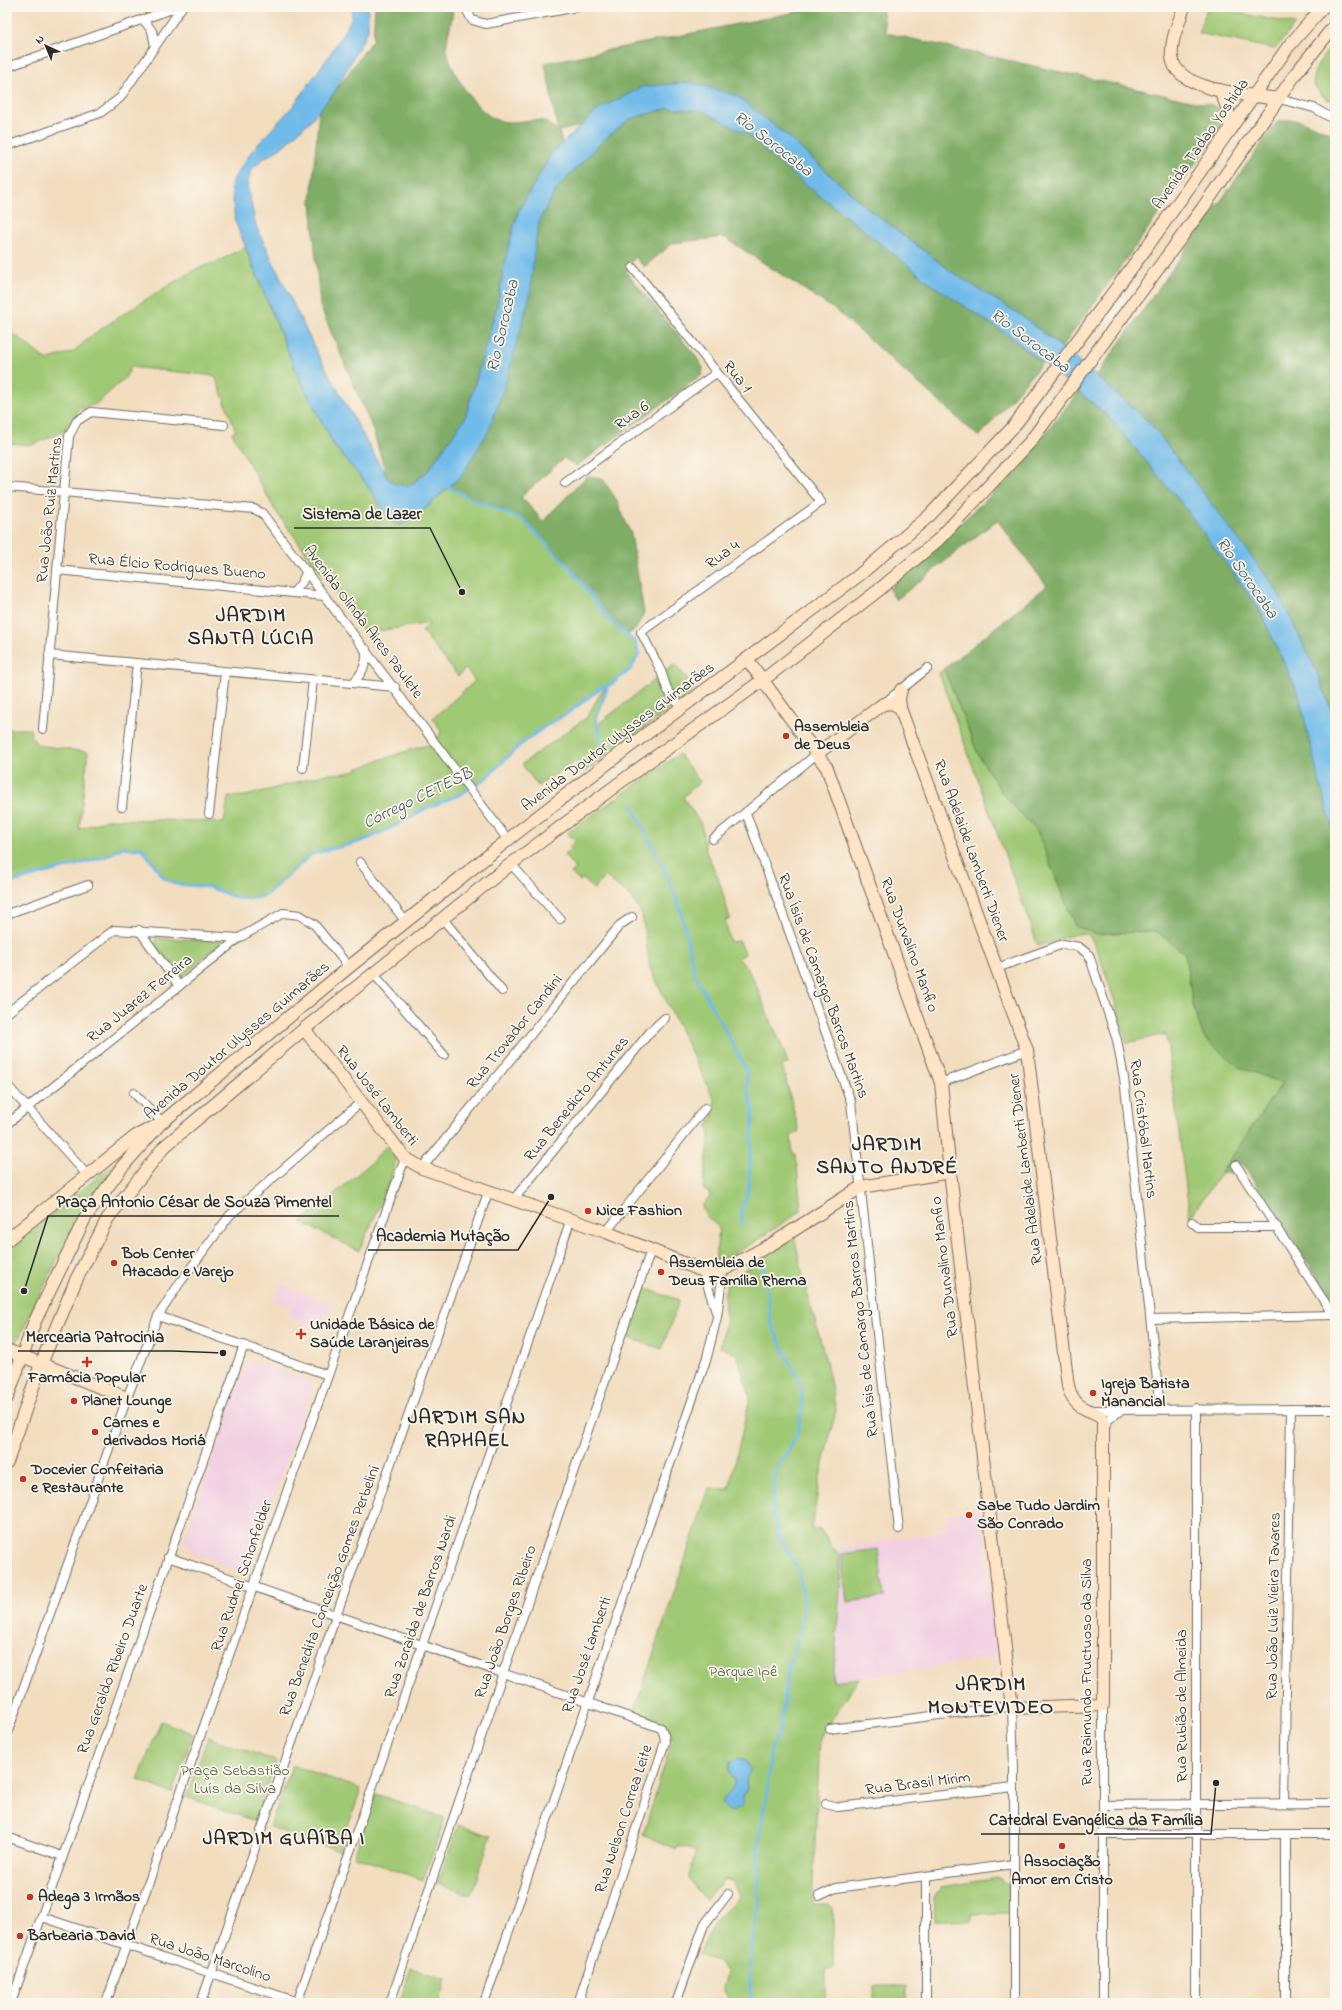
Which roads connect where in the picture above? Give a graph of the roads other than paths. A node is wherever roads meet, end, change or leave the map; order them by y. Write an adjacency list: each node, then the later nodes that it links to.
1 (178, 7): 7 (street)
2 (182, 7): 9 (street)
3 (465, 7): 4 (street)
4 (577, 7)
5 (1184, 7): 11 (main road)
6 (1323, 7): 12 (main road, Avenida Tadao Yoshida)
7 (143, 19): 9 (street); 10 (street)
8 (1335, 25): 13 (main road)
9 (155, 46): 16 (street)
10 (7, 67)
11 (1220, 90): 12 (main road); 15 (main road)
12 (1253, 96): 13 (main road); 15 (main road, Avenida Tadao Yoshida)
13 (1279, 99): 14 (street); 36 (main road, Avenida Doutor Ulysses Guimarães)
14 (1335, 120)
15 (1230, 131): 24 (main road, Avenida Tadao Yoshida)
16 (7, 146)
17 (633, 268): 18 (street, Rua 1)
18 (716, 373): 20 (street, Rua 6); 23 (street, Rua 1)
19 (224, 426): 22 (street, Rua João Ruiz Martins)
20 (565, 483)
21 (7, 486): 22 (street, Avenida Olinda Aires Paulete)
22 (65, 491): 25 (street, Rua João Ruiz Martins); 26 (street, Avenida Olinda Aires Paulete)
23 (821, 502): 42 (street, Rua 4)
24 (934, 511): 31 (main road, Avenida Doutor Ulysses Guimarães)
25 (57, 570): 27 (street, Rua Élcio Rodrigues Bueno); 30 (street, Rua João Ruiz Martins)
26 (307, 571): 27 (street); 28 (street, Avenida Olinda Aires Paulete)
27 (294, 592): 28 (street, Rua Élcio Rodrigues Bueno)
28 (325, 596): 29 (street, Avenida Olinda Aires Paulete)
29 (366, 648): 37 (street); 38 (street, Avenida Olinda Aires Paulete)
30 (50, 655): 32 (street); 43 (street, Rua João Ruiz Martins)
31 (747, 659): 36 (main road); 42 (main road, Avenida Doutor Ulysses Guimarães)
32 (137, 663): 34 (street); 46 (street)
33 (928, 668): 39 (street)
34 (225, 672): 35 (street); 48 (street)
35 (313, 680): 37 (street); 45 (street)
36 (763, 680): 44 (main road, Rua Durvalino Manfio); 51 (main road, Avenida Doutor Ulysses Guimarães)
37 (354, 682): 38 (street)
38 (395, 687): 50 (street, Avenida Olinda Aires Paulete)
39 (901, 690): 40 (street); 41 (main road)
40 (883, 704): 41 (main road); 44 (main road)
41 (900, 708): 63 (main road, Rua Adelaide Lamberti Diener)
42 (682, 709): 50 (main road, Avenida Doutor Ulysses Guimarães)
43 (43, 729)
44 (818, 753): 47 (street); 72 (main road, Rua Durvalino Manfio)
45 (303, 768)
46 (122, 807)
47 (746, 813): 49 (street); 85 (street, Rua Ísis de Camargo Barros Martins)
48 (208, 814)
49 (714, 839)
50 (508, 840): 51 (main road); 59 (main road, Avenida Doutor Ulysses Guimarães)
51 (526, 853): 53 (main road, Avenida Doutor Ulysses Guimarães)
52 (360, 862): 59 (street)
53 (511, 864): 57 (main road, Avenida Doutor Ulysses Guimarães); 58 (street)
54 (88, 885): 55 (street)
55 (7, 914)
56 (632, 916): 82 (street, Rua Trovador Candini)
57 (442, 918): 64 (main road, Avenida Doutor Ulysses Guimarães); 66 (street)
58 (560, 919)
59 (406, 922): 62 (main road, Avenida Doutor Ulysses Guimarães)
60 (139, 930): 61 (street); 65 (street); 67 (street)
61 (239, 938): 62 (street, Rua Juarez Ferreira); 65 (street, Rua Juarez Ferreira)
62 (349, 968): 78 (main road, Avenida Doutor Ulysses Guimarães)
63 (997, 968): 70 (main road, Rua Adelaide Lamberti Diener); 99 (street, Rua Cristóbal Martins)
64 (373, 974): 69 (main road, Avenida Doutor Ulysses Guimarães); 71 (street)
65 (179, 986): 76 (street, Rua Juarez Ferreira)
66 (502, 991)
67 (7, 1012)
68 (665, 1018): 87 (street, Rua Benedicto Antunes)
69 (304, 1029): 75 (main road, Rua José Lamberti); 103 (main road, Avenida Doutor Ulysses Guimarães)
70 (1027, 1050): 72 (street); 111 (main road, Rua Adelaide Lamberti Diener)
71 (444, 1055)
72 (941, 1083): 83 (main road, Rua Durvalino Manfio)
73 (7, 1085): 76 (street)
74 (134, 1093): 78 (street)
75 (361, 1102): 80 (main road, Rua José Lamberti); 97 (street)
76 (27, 1108): 79 (street, Rua Juarez Ferreira); 84 (street)
77 (705, 1108): 91 (street)
78 (161, 1123): 84 (main road); 102 (main road, Avenida Doutor Ulysses Guimarães)
79 (7, 1124)
80 (405, 1158): 82 (main road, Rua José Lamberti); 104 (street, Rua Rudnei Schonfelder)
81 (1236, 1165): 90 (street)
82 (422, 1168): 86 (main road, Rua José Lamberti)
83 (950, 1172): 85 (main road); 123 (main road, Rua Durvalino Manfio)
84 (88, 1176): 92 (main road)
85 (861, 1187): 94 (main road); 115 (street, Rua Ísis de Camargo Barros Martins)
86 (489, 1190): 87 (main road, Rua José Lamberti); 118 (street, Rua Benedita Conceição Gomes Perbelini)
87 (514, 1199): 88 (main road, Rua José Lamberti)
88 (571, 1219): 91 (main road, Rua José Lamberti); 119 (street, Rua Zoraida de Barros Nardi)
89 (1192, 1222): 90 (street)
90 (1277, 1227): 96 (street)
91 (606, 1232): 93 (main road, Rua José Lamberti)
92 (7, 1240)
93 (651, 1250): 95 (main road, Rua José Lamberti); 120 (street, Rua João Borges Ribeiro)
94 (723, 1270): 95 (main road, Rua José Lamberti); 98 (street, Rua José Lamberti)
95 (703, 1271): 98 (street)
96 (1334, 1315): 99 (street)
97 (158, 1316): 100 (street); 106 (street)
98 (717, 1317): 121 (street, Rua José Lamberti)
99 (1151, 1319): 107 (street, Rua Cristóbal Martins)
100 (244, 1346): 104 (street); 116 (street, Rua Geraldo Ribeiro Duarte)
101 (7, 1350): 102 (main road)
102 (22, 1356): 103 (main road); 105 (main road, Avenida Doutor Ulysses Guimarães)
103 (41, 1364): 106 (main road); 114 (main road, Avenida Doutor Ulysses Guimarães)
104 (328, 1375): 117 (street, Rua Rudnei Schonfelder)
105 (7, 1398)
106 (127, 1398): 125 (street)
107 (1160, 1408): 108 (street); 112 (street)
108 (1196, 1408): 109 (street); 130 (street, Rua Rubião de Almeida)
109 (1291, 1408): 110 (street); 127 (street, Rua João Luiz Vieira Tavares)
110 (1335, 1409)
111 (1084, 1410): 112 (street); 113 (main road, Rua Raimundo Fructuoso da Silva)
112 (1122, 1410): 113 (street, Rua Raimundo Fructuoso da Silva)
113 (1103, 1436): 122 (main road, Rua Raimundo Fructuoso da Silva)
114 (7, 1462)
115 (899, 1529)
116 (168, 1557): 117 (street, Rua Nelson Correa Leite); 137 (street, Rua Geraldo Ribeiro Duarte)
117 (253, 1587): 118 (street, Rua Nelson Correa Leite); 143 (street, Rua Rudnei Schonfelder)
118 (336, 1616): 119 (street, Rua Nelson Correa Leite); 144 (street, Rua Benedita Conceição Gomes Perbelini)
119 (422, 1645): 120 (street, Rua Nelson Correa Leite); 148 (street, Rua Zoraida de Barros Nardi)
120 (503, 1673): 121 (street, Rua Nelson Correa Leite); 149 (street, Rua João Borges Ribeiro)
121 (588, 1703): 150 (street, Rua José Lamberti); 151 (street, Rua Nelson Correa Leite)
122 (1103, 1705): 123 (main road); 131 (street, Rua Raimundo Fructuoso da Silva)
123 (1012, 1708): 124 (street); 126 (street, Rua Durvalino Manfio)
124 (830, 1729)
125 (7, 1734)
126 (1014, 1787): 129 (street, Rua Brasil Mirim); 138 (street, Rua Durvalino Manfio)
127 (1284, 1803): 128 (street); 130 (street)
128 (1335, 1803)
129 (826, 1804)
130 (1196, 1804): 131 (street); 133 (street, Rua Rubião de Almeida)
131 (1103, 1805): 132 (street, Rua Raimundo Fructuoso da Silva)
132 (1103, 1834): 133 (street); 155 (street, Rua Raimundo Fructuoso da Silva)
133 (1196, 1834): 134 (street); 156 (street, Rua Rubião de Almeida)
134 (1286, 1834): 135 (street); 157 (street)
135 (1335, 1834)
136 (7, 1838): 137 (street)
137 (62, 1856): 142 (street, Rua Geraldo Ribeiro Duarte)
138 (1014, 1864): 139 (street); 154 (street, Rua Durvalino Manfio)
139 (926, 1876): 141 (street); 153 (street)
140 (728, 1894): 152 (street)
141 (819, 1896)
142 (42, 1917): 143 (street, Rua João Marcolino); 145 (street, Rua Geraldo Ribeiro Duarte)
143 (126, 1945): 144 (street, Rua João Marcolino); 146 (street, Rua Rudnei Schonfelder)
144 (211, 1973): 147 (street, Rua Benedita Conceição Gomes Perbelini); 148 (street, Rua João Marcolino)
145 (11, 2003)
146 (106, 2003)
147 (201, 2003)
148 (298, 2003)
149 (390, 2003)
150 (484, 2003)
151 (578, 2003)
152 (676, 2003)
153 (926, 2003)
154 (1014, 2003)
155 (1103, 2003)
156 (1196, 2003)
157 (1285, 2003)

